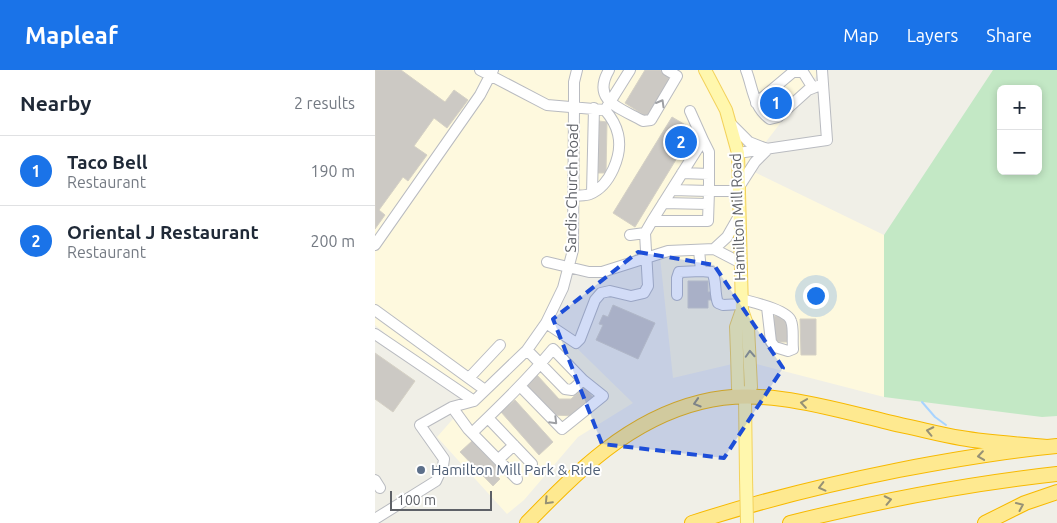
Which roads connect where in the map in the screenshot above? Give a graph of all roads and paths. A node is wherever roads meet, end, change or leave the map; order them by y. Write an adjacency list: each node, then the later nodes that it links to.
1 (480, 70): 9 (street)
2 (577, 70): 12 (street, Sardis Church Road)
3 (609, 70): 13 (street)
4 (630, 70): 13 (street)
5 (667, 70): 13 (street, one-way to 5)
6 (705, 70): 15 (main road, Hamilton Mill Road)
7 (746, 70): 11 (street)
8 (822, 70): 10 (street)
9 (491, 73): 12 (street); 32 (street)
10 (818, 86): 11 (street); 11 (street); 17 (street)
11 (756, 103)
12 (574, 107): 13 (street); 25 (street, Sardis Church Road)
13 (603, 107): 24 (street); 24 (street)
14 (690, 111): 16 (street)
15 (729, 123): 17 (street); 18 (main road, Hamilton Mill Road)
16 (703, 140): 19 (street); 20 (street)
17 (768, 149): 18 (street); 21 (street)
18 (738, 153): 21 (main road, Hamilton Mill Road)
19 (682, 173): 20 (street); 22 (street)
20 (709, 174): 23 (street)
21 (739, 189): 23 (street); 28 (main road, Hamilton Mill Road)
22 (671, 190): 23 (street); 26 (street)
23 (709, 191): 27 (street)
24 (592, 193): 25 (street)
25 (574, 196): 38 (street, Sardis Church Road)
26 (663, 203): 27 (street); 29 (street)
27 (708, 204): 29 (street)
28 (739, 216): 33 (street); 37 (main road, Hamilton Mill Road)
29 (652, 222): 30 (street)
30 (645, 232): 31 (street); 35 (street)
31 (630, 235)
32 (375, 245)
33 (714, 249): 34 (street); 37 (street)
34 (699, 250): 35 (street); 39 (street)
35 (647, 256): 38 (street); 44 (street)
36 (547, 262): 38 (street)
37 (741, 264): 41 (main road, Hamilton Mill Road)
38 (569, 266): 44 (street, Sardis Church Road)
39 (701, 271): 40 (street); 41 (street)
40 (677, 296)
41 (742, 304): 42 (street); 53 (main road, Hamilton Mill Road)
42 (767, 307)
43 (375, 310): 49 (street)
44 (546, 323): 47 (street, Sardis Church Road)
45 (375, 334): 54 (street)
46 (501, 345): 49 (street)
47 (527, 350): 48 (street); 52 (street, Sardis Church Road)
48 (540, 364): 50 (street); 50 (street); 51 (street)
49 (469, 378): 52 (street)
50 (583, 380): 51 (street, one-way to 50)
51 (520, 386): 56 (street)
52 (485, 390): 54 (street, Sardis Church Road)
53 (745, 398): 59 (highway, one-way to 53); 66 (highway, one-way to 66); 68 (main road, Hamilton Mill Road, bridge)
54 (474, 401): 55 (street, Sardis Church Road)
55 (453, 407): 57 (street); 65 (street, Sardis Church Road)
56 (488, 418): 57 (street); 58 (street)
57 (472, 433): 60 (street)
58 (514, 445): 60 (street); 61 (street)
59 (1052, 447): 67 (highway, one-way to 67)
60 (499, 459): 63 (street)
61 (532, 464)
62 (1057, 474): 69 (highway, one-way to 62)
63 (517, 479)
64 (1057, 492): 70 (highway, one-way to 64)
65 (375, 519)
66 (527, 523)
67 (692, 523)
68 (747, 523)
69 (790, 523)
70 (985, 523)

